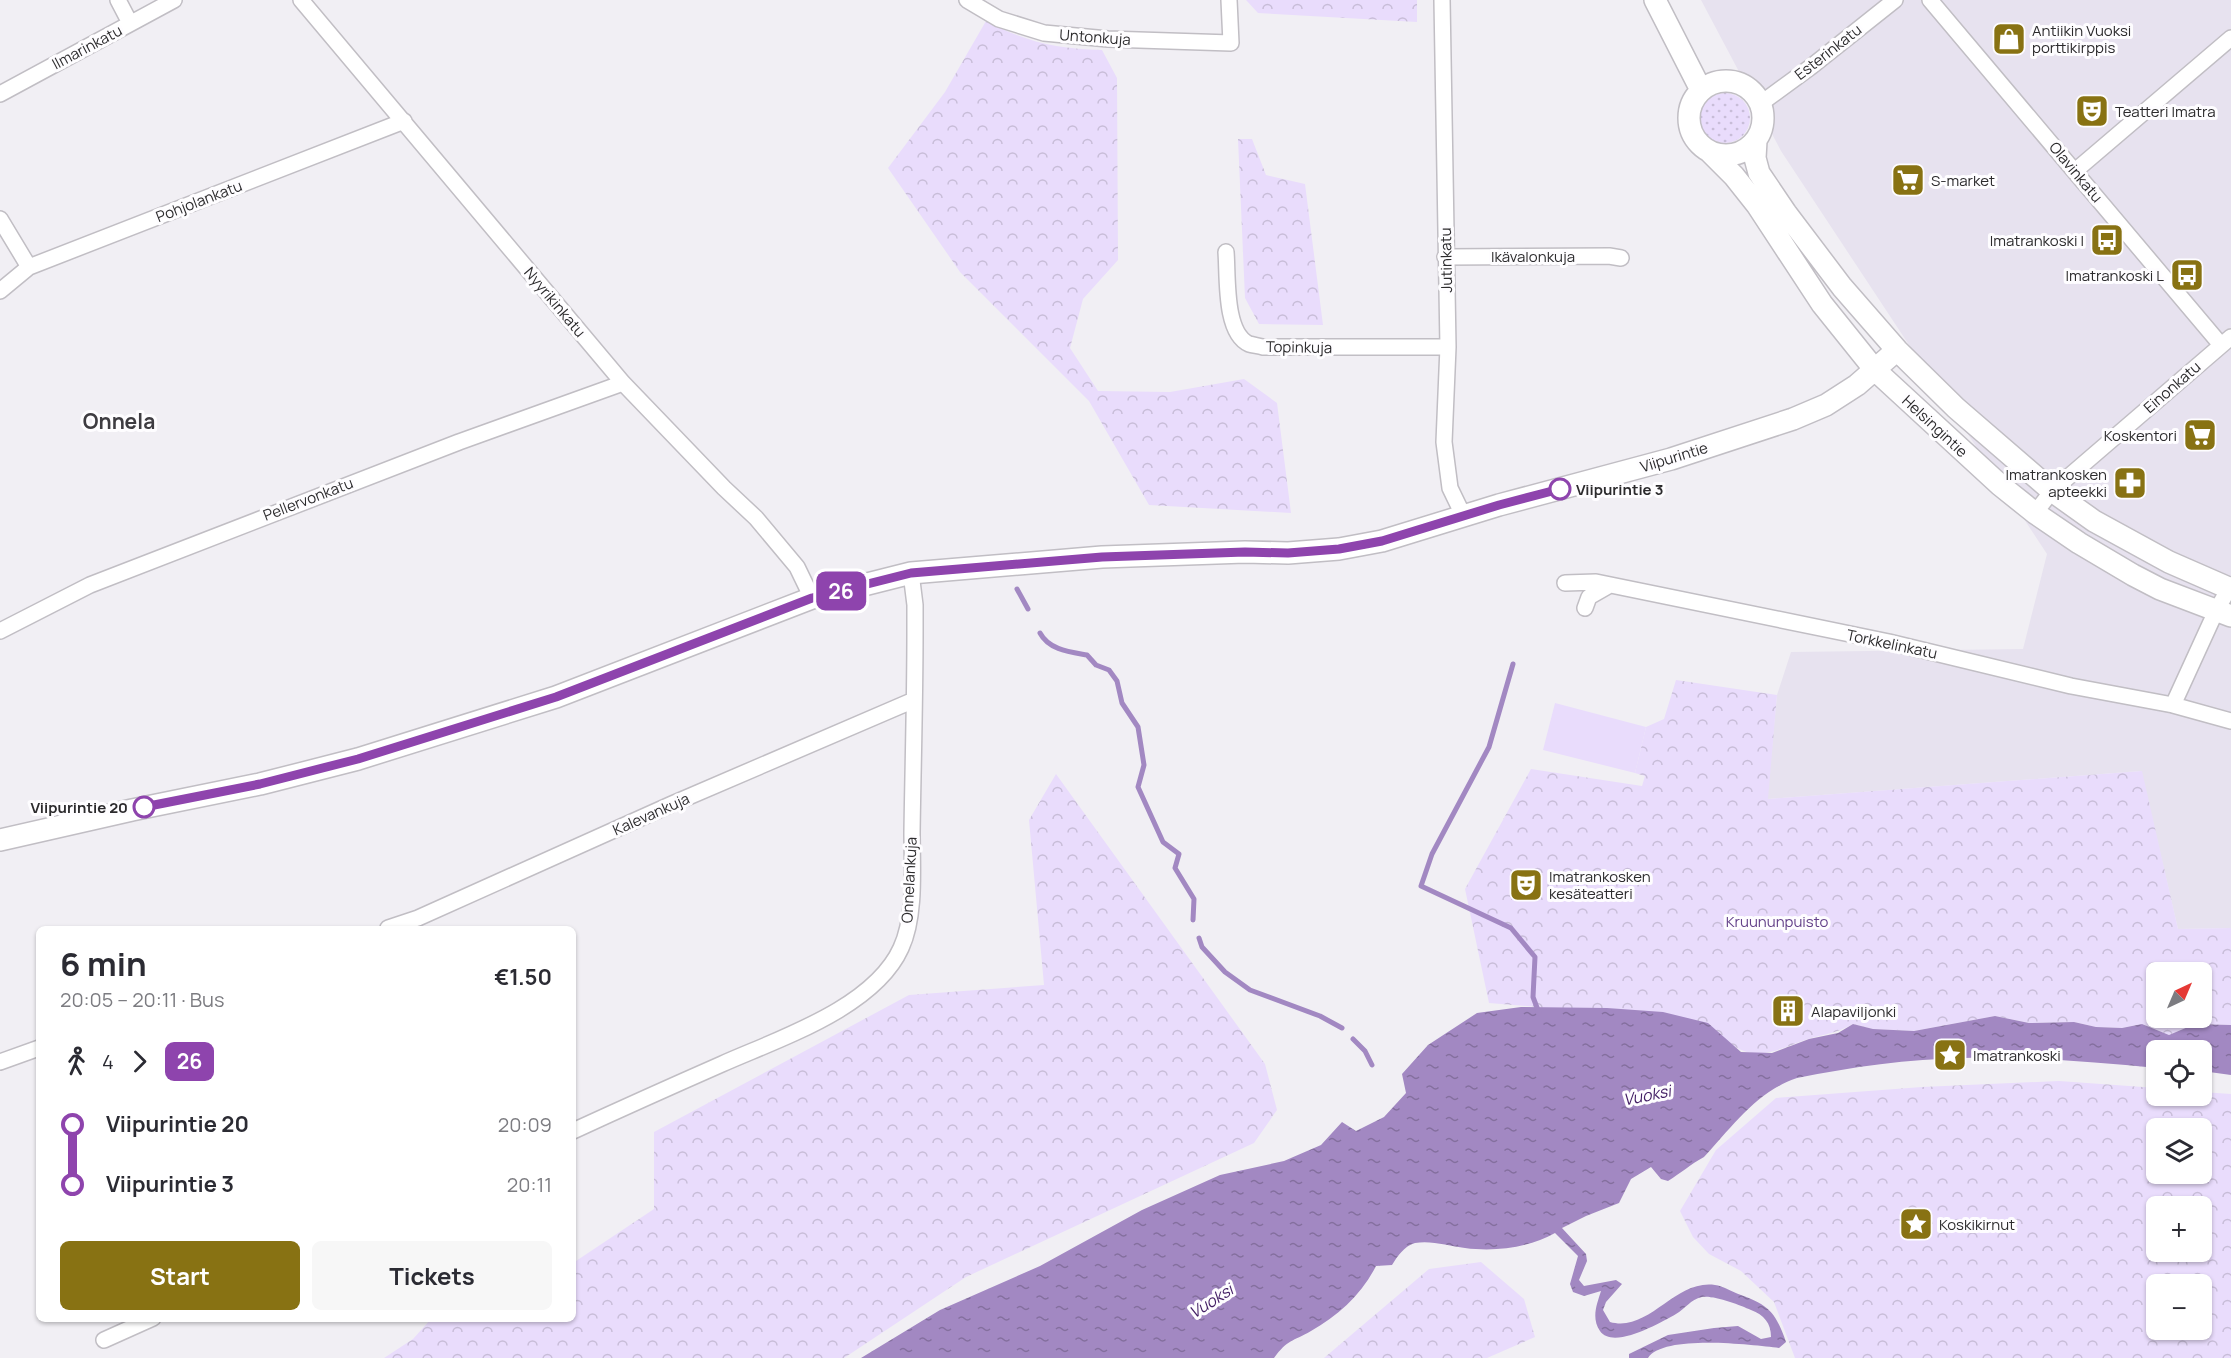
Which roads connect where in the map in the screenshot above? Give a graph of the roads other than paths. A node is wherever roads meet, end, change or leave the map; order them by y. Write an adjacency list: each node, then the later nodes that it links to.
1 (118, 0): 10 (street)
2 (174, 0): 10 (street, Ilmarinkatu)
3 (301, 0): 15 (street, Nyyrikinkatu)
4 (967, 0): 5 (street, Untonkuja)
5 (1229, 0)
6 (1442, 0): 21 (street, Jutinkatu)
7 (1655, 0): 12 (main road)
8 (1895, 0): 14 (street, Esterinkatu)
9 (1930, 0): 18 (street, Olavinkatu)
10 (130, 23): 13 (street, Ilmarinkatu)
11 (2231, 38): 18 (street)
12 (1701, 90): 14 (main road); 17 (main road)
13 (0, 94)
14 (1760, 104): 16 (main road)
15 (404, 121): 23 (street, Pohjolankatu); 29 (street, Nyyrikinkatu)
16 (1756, 141): 17 (main road); 27 (main road, Helsingintie)
17 (1710, 152): 28 (main road, Helsingintie)
18 (2075, 171): 25 (street, Olavinkatu)
19 (0, 219): 23 (street)
20 (1226, 252): 26 (street, Topinkuja)
21 (1445, 257): 22 (street, Ikävalonkuja); 26 (street, Jutinkatu)
22 (1621, 258)
23 (29, 267): 24 (street, Pohjolankatu)
24 (0, 291)
25 (2226, 341): 30 (street, Einonkatu)
26 (1448, 347): 32 (street, Jutinkatu)
27 (1897, 350): 28 (main road, Viipurintie); 30 (main road, Helsingintie)
28 (1875, 370): 31 (main road, Helsingintie); 32 (main road, Viipurintie)
29 (623, 384): 37 (street, Nyyrikinkatu); 40 (street, Pellervonkatu)
30 (2052, 491): 31 (street, Einonkatu); 36 (main road, Helsingintie)
31 (2035, 513): 39 (main road, Helsingintie)
32 (1464, 517): 33 (main road, Viipurintie)
33 (911, 573): 37 (main road, Viipurintie); 41 (street, Onnelankuja)
34 (1565, 583): 35 (street, Torkkelinkatu)
35 (1610, 585): 38 (street); 42 (street, Torkkelinkatu)
36 (2230, 587): 39 (street)
37 (812, 598): 44 (main road, Viipurintie)
38 (1585, 609)
39 (2224, 614): 42 (street)
40 (0, 631)
41 (915, 700): 45 (street, Kalevankuja); 48 (street, Onnelankuja)
42 (2174, 705): 43 (street, Torkkelinkatu)
43 (2231, 721)
44 (0, 840)
45 (394, 926)
46 (36, 1049): 47 (street)
47 (0, 1062)
48 (576, 1130)
49 (144, 1322): 50 (street)
50 (104, 1340)

